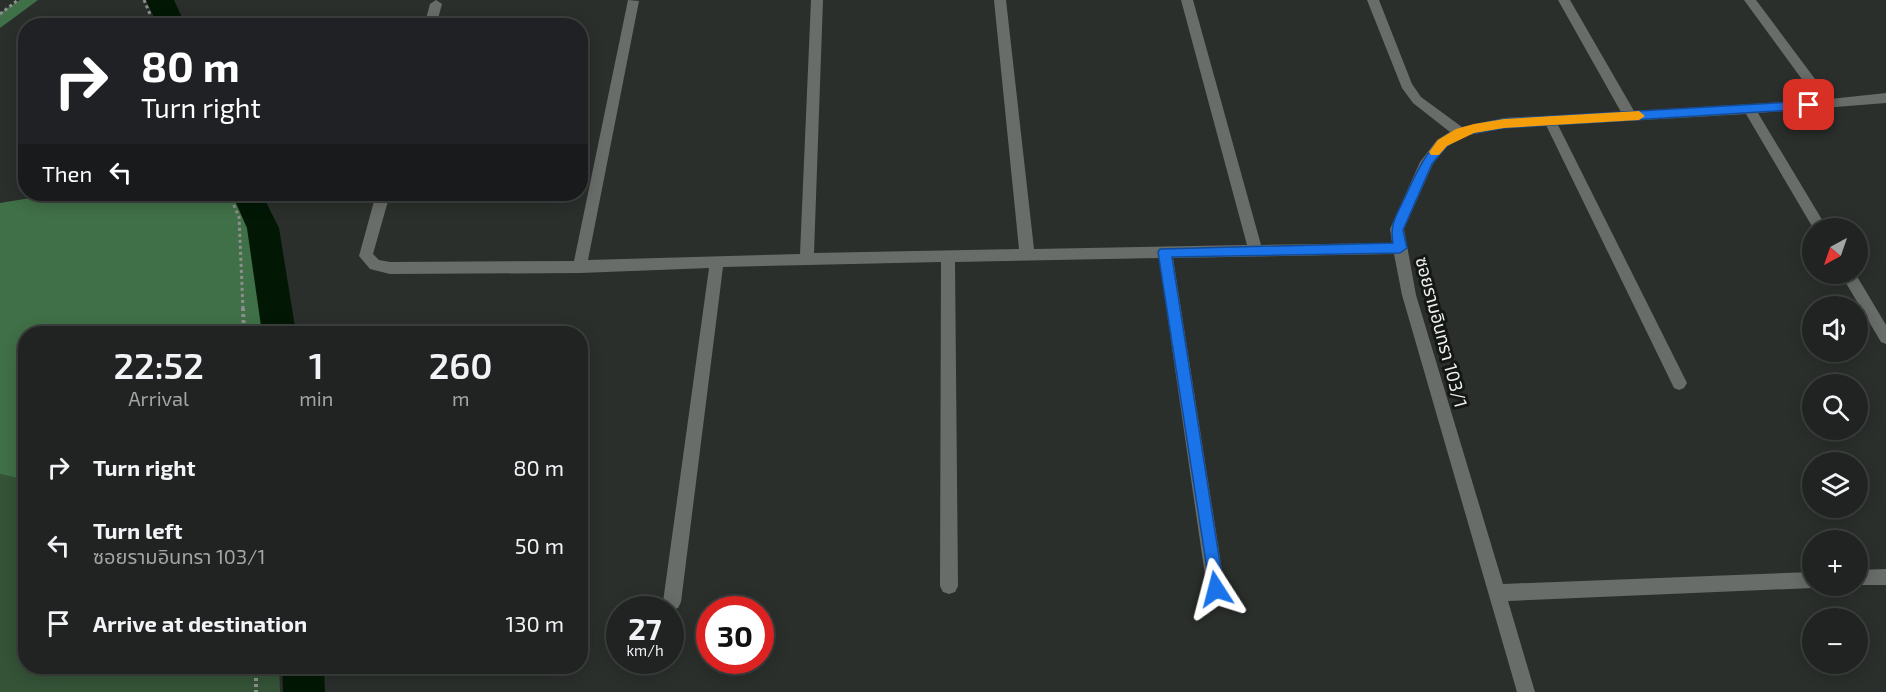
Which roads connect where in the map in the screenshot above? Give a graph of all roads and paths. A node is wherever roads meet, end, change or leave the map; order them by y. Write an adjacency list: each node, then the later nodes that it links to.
1 (18, 0): 11 (path)
2 (144, 0): 12 (path)
3 (817, 0): 28 (street)
4 (1000, 0): 26 (street)
5 (1187, 0): 24 (street)
6 (1373, 0): 19 (street)
7 (1564, 0): 17 (street)
8 (1750, 0): 15 (street)
9 (633, 1): 30 (street)
10 (436, 4): 13 (street)
11 (0, 14)
12 (152, 18)
13 (432, 18)
14 (1886, 98): 15 (street, ซอยรามอินทรา 103/1)
15 (1827, 104): 16 (street, ซอยรามอินทรา 103/1)
16 (1749, 109): 17 (street, ซอยรามอินทรา 103/1); 22 (street)
17 (1630, 116): 18 (street, ซอยรามอินทรา 103/1)
18 (1550, 121): 19 (street, ซอยรามอินทรา 103/1); 34 (street)
19 (1460, 132): 23 (street, ซอยรามอินทรา 103/1)
20 (232, 201): 32 (path)
21 (381, 201): 30 (street)
22 (1814, 218)
23 (1400, 248): 24 (street); 40 (street, ซอยรามอินทรา 103/1)
24 (1255, 250): 25 (street)
25 (1165, 252): 26 (street); 39 (street)
26 (1027, 254): 27 (street)
27 (948, 256): 28 (street); 38 (street)
28 (807, 259): 29 (street)
29 (717, 262): 30 (street); 41 (street)
30 (580, 267)
31 (1854, 284): 33 (street)
32 (244, 326)
33 (1886, 338)
34 (1679, 383)
35 (1886, 577): 36 (street)
36 (1868, 578)
37 (1802, 580): 40 (street)
38 (949, 586)
39 (1216, 589)
40 (1497, 593): 44 (street, ซอยรามอินทรา 103/1)
41 (673, 596)
42 (256, 674): 43 (path)
43 (256, 692)
44 (1526, 692)

